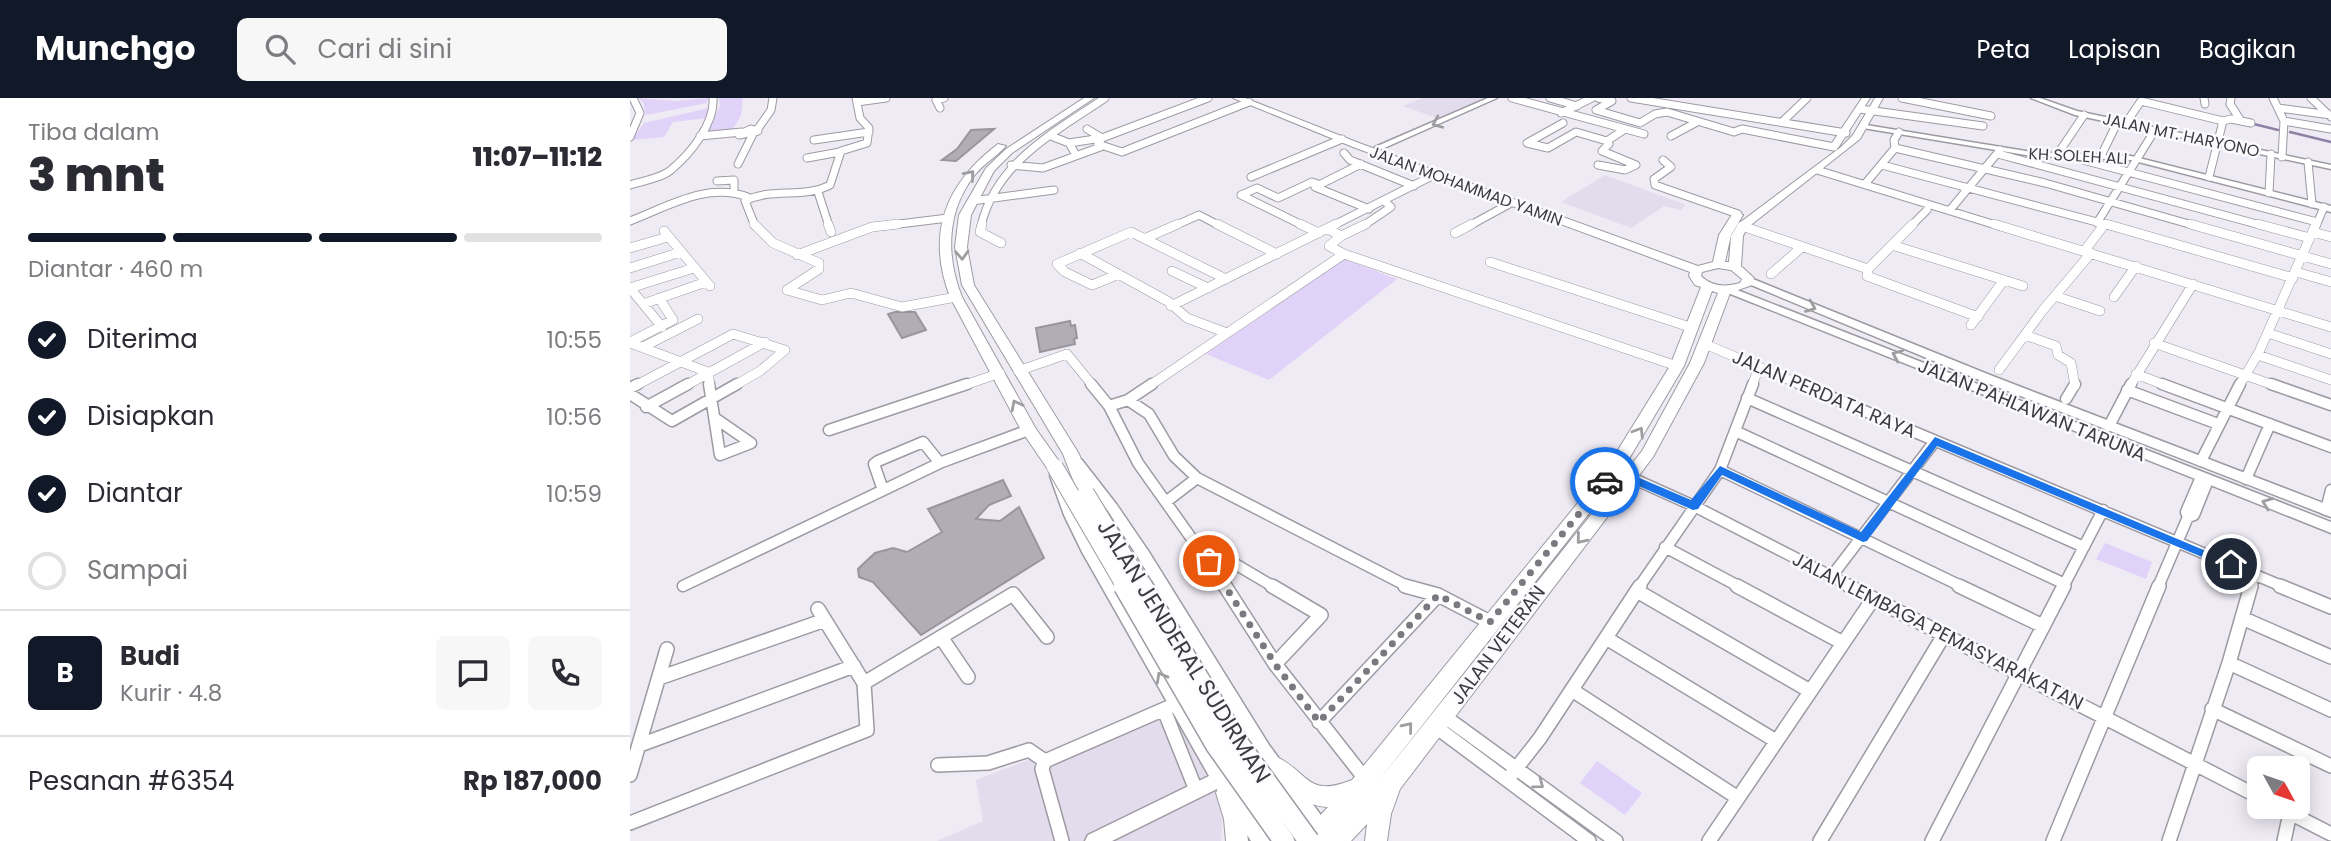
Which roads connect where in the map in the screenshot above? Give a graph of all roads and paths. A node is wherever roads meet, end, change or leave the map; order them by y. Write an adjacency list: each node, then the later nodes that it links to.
1 (633, 98): 64 (street)
2 (713, 98): 65 (street)
3 (773, 98): 56 (street)
4 (886, 98): 26 (street)
5 (944, 98): 30 (street)
6 (1077, 98): 124 (main road, JALAN JENDERAL SUDIRMAN, one-way to 6)
7 (1090, 98): 35 (main road, JALAN JENDERAL SUDIRMAN)
8 (1105, 98): 36 (street)
9 (1208, 98): 69 (street)
10 (1237, 98): 27 (main road, JALAN MOHAMMAD YAMIN)
11 (1494, 98): 73 (street, one-way to 73)
12 (1512, 98): 37 (street)
13 (1550, 98): 29 (street)
14 (1589, 98): 29 (street)
15 (1598, 98): 41 (street)
16 (1631, 98): 28 (street)
17 (1807, 98): 45 (street)
18 (1866, 98): 33 (main road)
19 (1879, 98): 34 (main road)
20 (1902, 98): 39 (street)
21 (2034, 98): 38 (street, JALAN MT. HARYONO)
22 (2231, 98): 43 (street)
23 (2273, 98): 32 (street)
24 (2311, 98): 40 (street)
25 (1712, 99): 31 (street)
26 (857, 100): 57 (street)
27 (1251, 100): 66 (main road, JALAN MOHAMMAD YAMIN); 69 (street); 73 (main road, JALAN MOHAMMAD YAMIN)
28 (1665, 100): 31 (street)
29 (1577, 106): 37 (street)
30 (940, 108)
31 (1704, 108): 45 (street)
32 (2278, 108): 40 (street); 44 (street)
33 (1860, 109): 34 (street); 60 (main road)
34 (1872, 111): 50 (main road); 51 (street)
35 (1069, 112): 36 (street); 84 (main road, JALAN JENDERAL SUDIRMAN)
36 (1084, 113): 62 (street)
37 (1561, 113): 53 (street)
38 (2084, 115): 46 (street, JALAN MT. HARYONO); 80 (street)
39 (1991, 116)
40 (2330, 116)
41 (1697, 121): 63 (street); 72 (street)
42 (2223, 121): 43 (street); 46 (street); 71 (street)
43 (2241, 121): 48 (street)
44 (2284, 121): 54 (street); 82 (street)
45 (1782, 122): 60 (street)
46 (2122, 122): 55 (street, JALAN MT. HARYONO); 81 (street)
47 (1563, 123): 58 (street)
48 (2251, 123)
49 (1586, 126): 58 (street)
50 (1863, 126): 59 (street, KH SOLEH ALI); 95 (main road)
51 (1983, 126)
52 (1087, 129): 69 (street)
53 (1625, 129): 61 (street); 68 (street)
54 (2331, 129)
55 (2155, 130): 71 (street, JALAN MT. HARYONO); 86 (street)
56 (755, 132): 65 (street); 89 (street)
57 (869, 132): 67 (street); 75 (street)
58 (1576, 132): 68 (street)
59 (1899, 132): 74 (street); 76 (street, KH SOLEH ALI)
60 (1846, 133): 72 (main road)
61 (1644, 134)
62 (1051, 136): 70 (street); 88 (street)
63 (1671, 136)
64 (630, 137)
65 (698, 137): 101 (street)
66 (1342, 139): 97 (main road, JALAN MOHAMMAD YAMIN); 98 (street)
67 (814, 140)
68 (1607, 141): 91 (street)
69 (1103, 142): 70 (street); 79 (street)
70 (1069, 143): 79 (street)
71 (2215, 143): 78 (street, JALAN MT. HARYONO); 99 (street)
72 (1834, 147): 111 (main road)
73 (1379, 148): 155 (main road, JALAN MOHAMMAD YAMIN)
74 (1895, 148): 92 (street); 94 (street)
75 (840, 152): 83 (street); 109 (street)
76 (1999, 152): 80 (street, KH SOLEH ALI); 94 (street); 106 (street)
77 (1345, 153): 90 (street)
78 (2271, 154): 82 (street, JALAN MT. HARYONO); 110 (street)
79 (1076, 155): 88 (street)
80 (2060, 155): 81 (street, KH SOLEH ALI); 96 (street)
81 (2101, 156): 86 (street, KH SOLEH ALI)
82 (2282, 157): 87 (street, JALAN MT. HARYONO)
83 (807, 158)
84 (998, 160): 88 (street); 114 (main road, JALAN JENDERAL SUDIRMAN)
85 (1663, 160): 123 (street)
86 (2140, 160): 96 (street); 99 (street, KH SOLEH ALI)
87 (2308, 162): 93 (street, JALAN MT. HARYONO); 118 (street)
88 (1014, 163): 113 (street)
89 (738, 164)
90 (1361, 164): 102 (street); 104 (street)
91 (1598, 165)
92 (1882, 165): 103 (street); 105 (street)
93 (2331, 167)
94 (1987, 168): 105 (street); 116 (street)
95 (1817, 170): 103 (street); 111 (main road)
96 (2131, 173): 106 (street); 131 (street)
97 (1436, 174): 104 (street); 117 (main road, JALAN MOHAMMAD YAMIN)
98 (1251, 177)
99 (2209, 177): 110 (street, KH SOLEH ALI)
100 (717, 181): 107 (street)
101 (630, 184)
102 (1318, 184): 120 (street); 130 (street)
103 (1865, 184): 121 (street)
104 (1414, 186): 115 (street)
105 (1972, 187): 121 (street); 126 (street)
106 (2121, 187): 116 (street); 131 (street)
107 (734, 190): 112 (street); 125 (street)
108 (1054, 190): 113 (street)
109 (818, 192): 112 (street); 132 (street)
110 (2269, 193): 118 (street, KH SOLEH ALI)
111 (1774, 194): 123 (main road); 128 (main road)
112 (750, 198): 146 (street)
113 (991, 198): 114 (street); 127 (street)
114 (972, 201): 129 (main road, JALAN JENDERAL SUDIRMAN)
115 (1384, 201): 120 (street); 134 (street)
116 (2109, 201): 126 (street); 147 (street)
117 (1511, 203): 133 (street); 155 (main road, JALAN MOHAMMAD YAMIN)
118 (2312, 204): 119 (street, KH SOLEH ALI)
119 (2327, 208): 131 (street)
120 (1368, 209): 130 (street)
121 (1950, 210): 141 (street)
122 (1927, 211): 138 (street)
123 (1738, 214): 149 (main road)
124 (948, 218): 146 (street); 171 (main road, JALAN JENDERAL SUDIRMAN)
125 (630, 221)
126 (2101, 224): 141 (street); 160 (street)
127 (981, 225): 129 (street); 137 (street)
128 (1742, 226): 139 (street); 152 (main road)
129 (962, 227): 196 (main road, JALAN JENDERAL SUDIRMAN, one-way to 196)
130 (1324, 231): 134 (street); 145 (street)
131 (2313, 231): 135 (street); 147 (street)
132 (831, 232)
133 (1455, 233)
134 (1341, 236): 144 (street)
135 (2331, 236)
136 (1146, 238): 143 (street); 145 (street); 161 (street)
137 (1001, 243)
138 (1892, 245): 156 (street); 163 (street)
139 (1802, 247): 156 (street); 159 (street)
140 (630, 248): 142 (street)
141 (2088, 251): 151 (street); 170 (street)
142 (681, 252): 153 (street); 154 (street)
143 (1080, 253): 158 (street); 158 (street)
144 (1344, 253): 184 (street); 194 (street)
145 (1277, 254): 161 (street)
146 (797, 255): 171 (street)
147 (2303, 256): 150 (street); 160 (street)
148 (1490, 262): 183 (street)
149 (1718, 264): 152 (main road); 155 (main road)
150 (2331, 264)
151 (2136, 266): 165 (street); 172 (street)
152 (1735, 267): 162 (main road)
153 (630, 268)
154 (694, 268): 167 (street); 173 (street)
155 (1700, 268): 169 (main road)
156 (1868, 269): 178 (street)
157 (1172, 271): 168 (street)
158 (1119, 274): 175 (street)
159 (1771, 274)
160 (2294, 275): 164 (street); 177 (street)
161 (1226, 279): 168 (street)
162 (1748, 280): 169 (main road); 217 (main road, JALAN PAHLAWAN TARUNA, one-way to 217)
163 (2004, 280): 166 (street); 178 (street)
164 (2331, 282)
165 (2193, 284): 177 (street); 189 (street)
166 (2023, 286)
167 (630, 288): 174 (street)
168 (1208, 288): 175 (street)
169 (1721, 290): 183 (main road, JALAN VETERAN); 188 (main road, JALAN VETERAN); 230 (main road, JALAN PAHLAWAN TARUNA, one-way to 169)
170 (2055, 296): 176 (street); 186 (street)
171 (956, 297): 199 (main road, JALAN JENDERAL SUDIRMAN)
172 (2114, 297)
173 (659, 299): 174 (street); 181 (street)
174 (643, 304): 181 (street)
175 (1171, 306): 184 (street)
176 (2100, 310)
177 (2278, 311): 182 (street); 185 (street)
178 (1978, 317): 180 (street)
179 (698, 319): 190 (street)
180 (1971, 325)
181 (662, 327): 190 (street)
182 (2331, 327)
183 (1693, 328): 194 (main road, JALAN VETERAN)
184 (1227, 333): 209 (street)
185 (2268, 333): 191 (street); 192 (street)
186 (2025, 335): 197 (street); 208 (street)
187 (765, 342): 193 (street); 198 (street); 206 (street)
188 (1705, 344): 195 (street, JALAN PERDATA RAYA); 228 (main road, JALAN VETERAN)
189 (2154, 344): 200 (street); 201 (street)
190 (634, 346): 193 (street)
191 (2331, 354)
192 (2258, 355): 201 (street); 202 (street)
193 (679, 361): 198 (street); 203 (street)
194 (1677, 366): 228 (main road, JALAN VETERAN, one-way to 194)
195 (1759, 367): 207 (street); 221 (street, JALAN PERDATA RAYA)
196 (1018, 370): 211 (street); 223 (main road, JALAN JENDERAL SUDIRMAN)
197 (1999, 370)
198 (709, 372): 206 (street); 212 (street)
199 (1000, 373): 218 (street); 219 (main road, JALAN JENDERAL SUDIRMAN, one-way to 199)
200 (2136, 374): 204 (street); 213 (street)
201 (2247, 375): 210 (street); 213 (street)
202 (2331, 380)
203 (630, 388)
204 (2127, 390): 215 (street); 217 (street)
205 (630, 394): 212 (street)
206 (712, 397): 212 (street); 214 (street)
207 (1747, 398): 220 (street); 227 (street)
208 (2066, 399)
209 (1128, 400): 211 (street); 229 (street)
210 (2331, 405)
211 (1109, 406): 234 (street)
212 (646, 407)
213 (2226, 408): 215 (street); 216 (street)
214 (715, 418)
215 (2218, 424): 224 (street)
216 (2270, 424): 222 (street); 231 (street)
217 (2109, 426): 224 (main road, JALAN PAHLAWAN TARUNA)
218 (829, 430)
219 (1028, 430): 223 (main road, JALAN JENDERAL SUDIRMAN); 225 (street)
220 (1735, 431): 226 (street); 235 (street)
221 (1935, 441): 227 (street); 237 (street, JALAN PERDATA RAYA)
222 (2331, 447)
223 (1063, 461): 274 (street, JALAN JENDERAL SUDIRMAN, one-way to 223); 282 (street, JALAN JENDERAL SUDIRMAN); 299 (main road, JALAN JENDERAL SUDIRMAN, bridge); 304 (main road, JALAN JENDERAL SUDIRMAN, bridge)
224 (2201, 461): 231 (main road, JALAN PAHLAWAN TARUNA)
225 (940, 463): 233 (street); 233 (street)
226 (1720, 470): 236 (street); 240 (street)
227 (1912, 471): 235 (street); 244 (street)
228 (1622, 474): 236 (street, JALAN LEMBAGA PEMASYARAKATAN); 249 (main road, JALAN VETERAN); 252 (main road, JALAN VETERAN, one-way to 252)
229 (1197, 478): 234 (street); 251 (street)
230 (2204, 479): 239 (main road, JALAN PAHLAWAN TARUNA, one-way to 230); 242 (street)
231 (2246, 479): 238 (main road, JALAN PAHLAWAN TARUNA)
232 (2331, 490): 238 (street)
233 (883, 491): 248 (street)
234 (1167, 501): 241 (street)
235 (1889, 503): 240 (street); 247 (street)
236 (1693, 506): 243 (street); 246 (street, JALAN LEMBAGA PEMASYARAKATAN)
237 (2103, 510): 242 (street, JALAN PERDATA RAYA); 244 (street)
238 (2328, 511)
239 (2331, 528)
240 (1863, 538): 246 (street); 257 (street)
241 (1196, 541): 266 (street); 266 (street)
242 (2177, 541): 245 (street, JALAN PERDATA RAYA); 277 (street)
243 (1665, 547): 250 (street); 262 (street)
244 (2084, 547): 247 (street)
245 (2254, 574): 254 (street, JALAN PERDATA RAYA); 255 (street)
246 (1831, 577): 253 (street, JALAN LEMBAGA PEMASYARAKATAN)
247 (2065, 584): 257 (street)
248 (683, 586)
249 (1518, 588): 252 (main road); 256 (main road, JALAN VETERAN)
250 (1637, 591): 261 (street); 273 (street)
251 (1438, 595): 256 (street); 278 (street)
252 (1536, 595): 279 (main road, JALAN VETERAN)
253 (1873, 599): 258 (street, JALAN LEMBAGA PEMASYARAKATAN); 262 (street)
254 (2331, 607)
255 (2242, 618): 264 (street); 265 (street)
256 (1490, 622): 290 (main road, JALAN VETERAN, one-way to 256)
257 (2043, 626): 268 (street)
258 (1944, 635): 268 (street, JALAN LEMBAGA PEMASYARAKATAN); 309 (street)
259 (940, 637): 260 (street); 269 (street); 271 (street)
260 (1046, 637)
261 (1606, 638): 272 (street); 280 (street)
262 (1843, 643): 273 (street)
263 (667, 649): 270 (street)
264 (2331, 657)
265 (2229, 663): 275 (street); 276 (street)
266 (1275, 664): 278 (street)
267 (854, 666): 270 (street); 271 (street); 281 (street)
268 (2018, 674): 277 (street, JALAN LEMBAGA PEMASYARAKATAN); 310 (street)
269 (968, 677)
270 (660, 678): 281 (street)
271 (864, 683): 297 (street)
272 (1572, 690): 287 (street); 294 (street)
273 (1810, 691): 280 (street)
274 (1170, 707): 283 (street); 291 (street, JALAN JENDERAL SUDIRMAN); 292 (street)
275 (2213, 709): 284 (street); 286 (street)
276 (2331, 710)
277 (2104, 717): 284 (street, JALAN LEMBAGA PEMASYARAKATAN); 311 (street)
278 (1319, 722): 290 (street)
279 (1440, 722): 287 (street); 289 (main road, JALAN VETERAN)
280 (1776, 741): 294 (street)
281 (640, 745): 288 (street)
282 (1269, 759): 290 (main road); 291 (street); 299 (street, JALAN JENDERAL SUDIRMAN)
283 (1045, 761): 285 (street); 300 (street)
284 (2194, 763): 293 (street, JALAN LEMBAGA PEMASYARAKATAN); 312 (street)
285 (938, 765)
286 (2331, 766)
287 (1513, 774): 306 (street); 307 (street, one-way to 307)
288 (630, 775)
289 (1396, 778): 299 (main road, JALAN VETERAN); 305 (main road)
290 (1363, 783): 299 (main road, JALAN VETERAN)
291 (1223, 786): 292 (street); 302 (main road); 303 (street, JALAN JENDERAL SUDIRMAN)
292 (1196, 790): 301 (street)
293 (2247, 791)
294 (1738, 798): 308 (street)
295 (2284, 819): 313 (street)
296 (2302, 819): 298 (street)
297 (630, 822)
298 (2331, 834)
299 (1322, 839)
300 (1062, 841)
301 (1094, 841)
302 (1237, 841)
303 (1261, 841)
304 (1284, 841)
305 (1376, 841)
306 (1590, 841)
307 (1616, 841)
308 (1709, 841)
309 (1820, 841)
310 (1931, 841)
311 (2053, 841)
312 (2169, 841)
313 (2284, 841)

